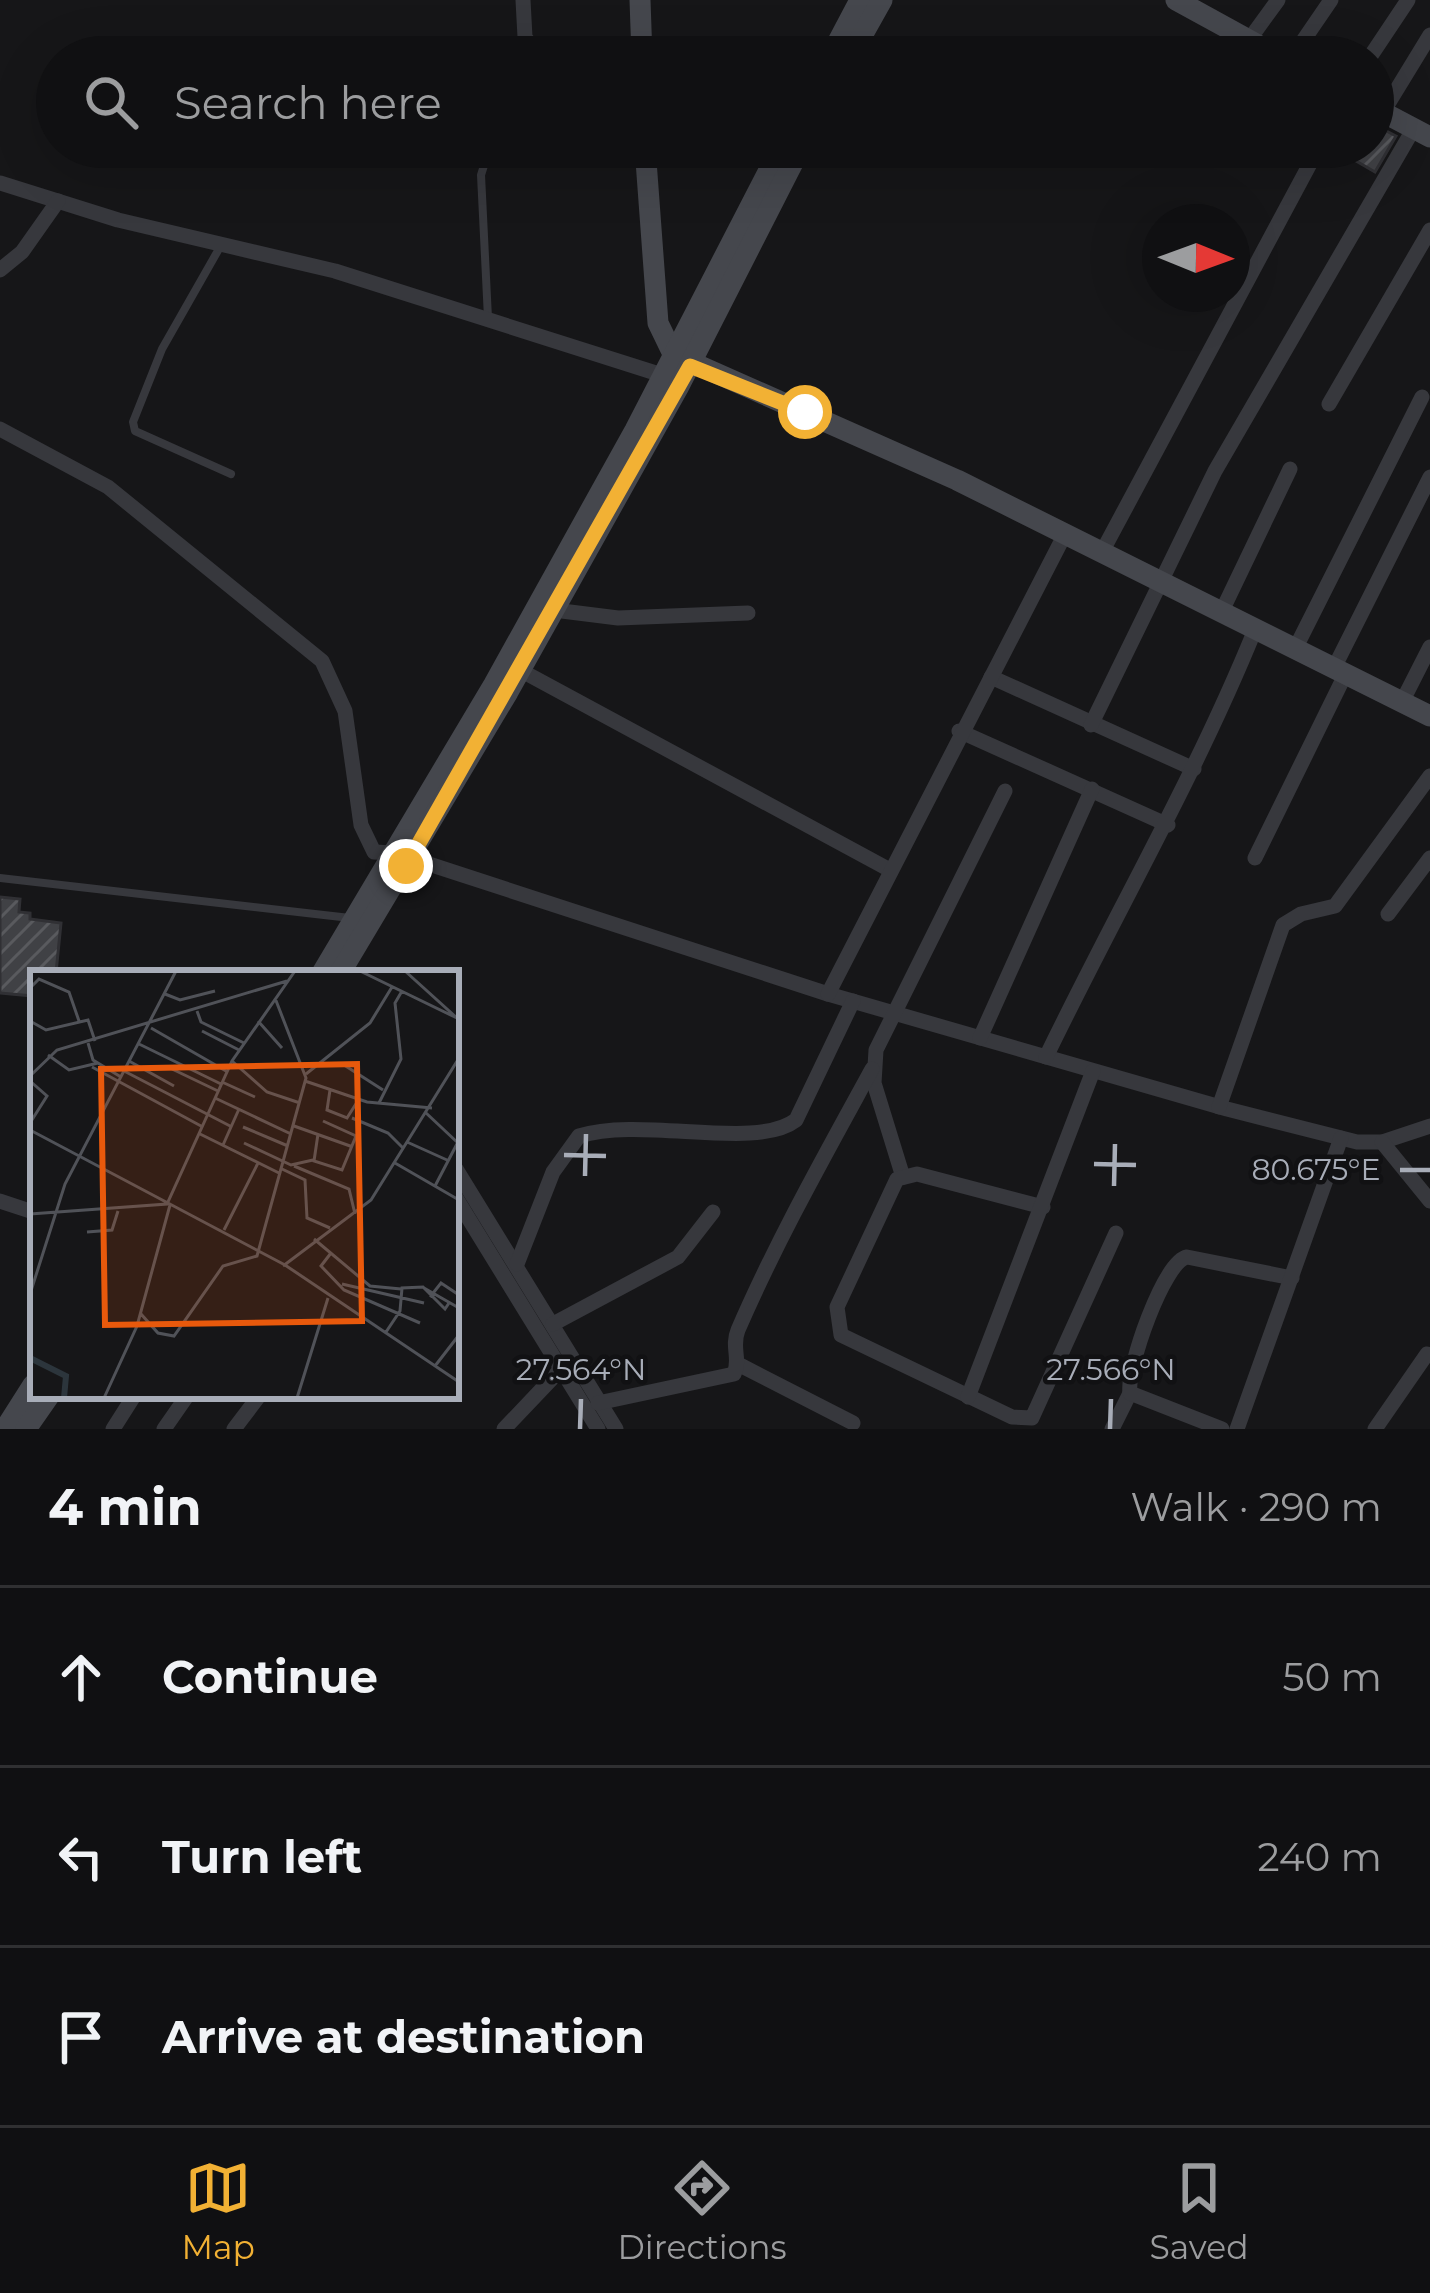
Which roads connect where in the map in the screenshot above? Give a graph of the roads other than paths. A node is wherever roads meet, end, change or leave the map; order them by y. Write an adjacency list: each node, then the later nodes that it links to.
1 (523, 0): 10 (street)
2 (640, 0): 11 (street)
3 (860, 0): 12 (street)
4 (882, 0): 13 (street)
5 (1176, 0): 14 (street)
6 (1278, 0): 15 (street)
7 (1331, 0): 16 (street)
8 (1408, 0): 17 (street)
9 (1430, 34): 18 (street)
10 (525, 36)
11 (641, 36)
12 (841, 36)
13 (862, 36)
14 (1242, 36)
15 (1252, 36)
16 (1306, 36)
17 (1384, 36)
18 (1394, 86)
19 (1394, 117): 20 (street)
20 (1422, 132): 42 (street)
21 (484, 168): 31 (lane)
22 (645, 168): 32 (street)
23 (772, 168): 32 (street)
24 (789, 168): 32 (street)
25 (1308, 168): 41 (street)
26 (0, 183): 27 (street)
27 (58, 201): 29 (street); 30 (street)
28 (1430, 230): 35 (street)
29 (221, 244): 31 (street); 38 (lane)
30 (0, 270)
31 (488, 318): 33 (street)
32 (681, 360): 33 (street); 40 (street); 43 (street)
33 (662, 375): 61 (street)
34 (1422, 397): 48 (street)
35 (1329, 404)
36 (0, 429): 61 (street)
37 (1290, 469): 45 (street)
38 (231, 475)
39 (1430, 477): 50 (street)
40 (1065, 534): 41 (street); 51 (street)
41 (1102, 552): 42 (street)
42 (1163, 586): 45 (street); 54 (street)
43 (554, 610): 44 (street); 49 (street)
44 (748, 613)
45 (1221, 613): 46 (street)
46 (1254, 632): 48 (street); 56 (street)
47 (1430, 647): 52 (street)
48 (1294, 651): 50 (street)
49 (520, 670): 61 (street); 64 (street)
50 (1340, 671): 52 (street); 62 (street)
51 (991, 677): 54 (street); 55 (street)
52 (1403, 700): 53 (street)
53 (1430, 716)
54 (1091, 725): 56 (street)
55 (959, 731): 58 (street); 64 (street)
56 (1195, 769): 60 (street)
57 (1430, 776): 77 (street)
58 (1092, 789): 60 (street); 73 (street)
59 (1005, 791): 72 (street)
60 (1168, 825): 74 (street)
61 (403, 856): 67 (street); 69 (street); 70 (street)
62 (1256, 858)
63 (1430, 858): 66 (street)
64 (890, 870): 70 (street)
65 (0, 878): 67 (lane)
66 (1388, 914)
67 (355, 918): 68 (street)
68 (324, 970)
69 (342, 970)
70 (828, 994): 71 (street)
71 (853, 1001): 72 (street); 90 (street)
72 (894, 1012): 73 (street); 75 (street)
73 (980, 1038): 74 (street)
74 (1046, 1057): 76 (street)
75 (872, 1069): 82 (street); 94 (street)
76 (1093, 1071): 77 (street); 86 (street)
77 (1219, 1107): 79 (street)
78 (1430, 1126): 80 (street)
79 (1341, 1138): 80 (street); 91 (street)
80 (1382, 1142): 84 (street)
81 (459, 1175): 90 (street)
82 (903, 1177): 86 (street); 98 (street)
83 (0, 1202): 87 (street)
84 (1430, 1202)
85 (459, 1203): 95 (street)
86 (1043, 1207): 98 (street)
87 (30, 1211)
88 (713, 1212): 92 (street)
89 (1117, 1233): 98 (street)
90 (518, 1264): 92 (street)
91 (1292, 1277): 97 (street); 115 (street)
92 (553, 1324): 103 (street)
93 (1427, 1354): 116 (street)
94 (738, 1364): 103 (street); 104 (street)
95 (561, 1369): 110 (street); 111 (street)
96 (30, 1389): 105 (street)
97 (1130, 1393): 113 (street); 114 (street)
98 (968, 1397)
99 (47, 1399): 106 (street)
100 (132, 1399): 107 (street)
101 (186, 1399): 108 (street)
102 (257, 1399): 109 (street)
103 (598, 1403): 112 (street)
104 (853, 1423)
105 (4, 1429)
106 (26, 1429)
107 (113, 1429)
108 (164, 1429)
109 (234, 1429)
110 (504, 1429)
111 (598, 1429)
112 (616, 1429)
113 (1112, 1429)
114 (1222, 1429)
115 (1237, 1429)
116 (1375, 1429)

